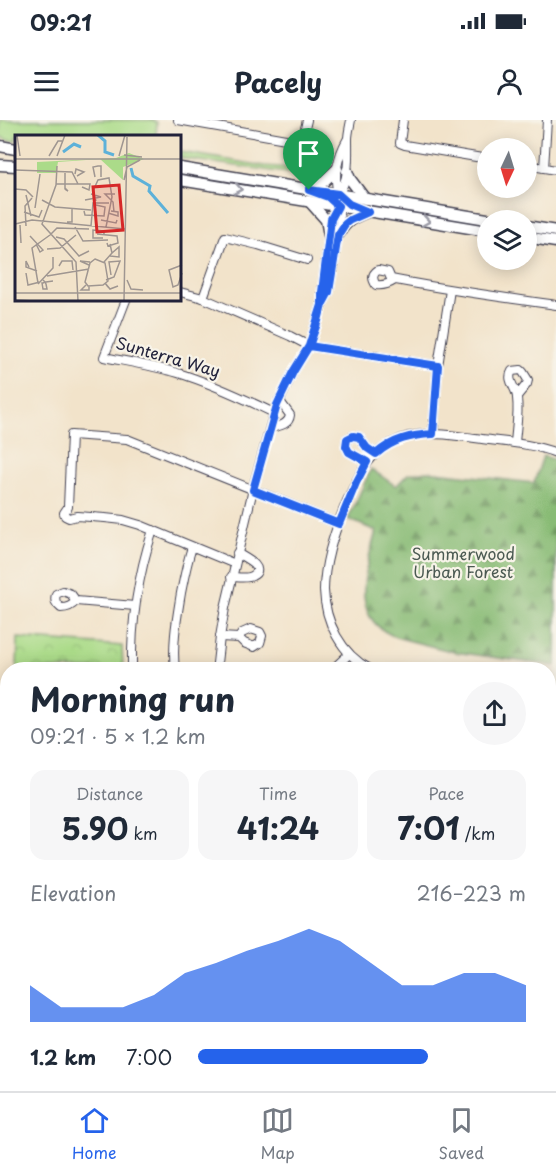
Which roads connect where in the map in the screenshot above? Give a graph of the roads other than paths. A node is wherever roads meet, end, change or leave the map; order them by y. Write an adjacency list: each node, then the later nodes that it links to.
1 (178, 120): 2 (street)
2 (307, 120)
3 (351, 120): 14 (street)
4 (403, 120): 10 (street)
5 (547, 120): 13 (street)
6 (0, 146): 7 (main road)
7 (15, 151)
8 (15, 151): 9 (main road)
9 (0, 152)
10 (477, 157)
11 (537, 167): 13 (street)
12 (182, 168): 17 (main road)
13 (544, 168): 15 (street)
14 (342, 170): 17 (main road); 18 (street); 19 (main road)
15 (556, 170)
16 (182, 180): 20 (main road, one-way to 20)
17 (309, 190): 18 (main road)
18 (333, 196): 19 (main road); 20 (main road); 21 (main road)
19 (366, 199): 21 (main road); 23 (main road)
20 (309, 201): 21 (main road); 27 (main road)
21 (343, 205): 22 (main road); 27 (street)
22 (368, 212): 25 (main road, one-way to 25); 27 (main road)
23 (477, 217)
24 (537, 228): 26 (main road)
25 (477, 229)
26 (556, 231)
27 (333, 235): 37 (street)
28 (537, 239): 29 (main road)
29 (556, 242)
30 (307, 261): 34 (street)
31 (395, 280): 32 (street)
32 (450, 290): 36 (street); 38 (street)
33 (182, 293): 34 (street)
34 (203, 298): 37 (street)
35 (125, 302): 41 (street, Sunterra Way)
36 (556, 305)
37 (309, 346): 38 (street); 40 (street)
38 (438, 366): 43 (street)
39 (518, 395): 44 (street)
40 (279, 400): 41 (street); 42 (street)
41 (274, 413): 42 (street)
42 (270, 428): 48 (street)
43 (433, 434): 44 (street); 46 (street)
44 (515, 443): 45 (street)
45 (556, 453)
46 (376, 454): 47 (street); 47 (street)
47 (367, 462): 49 (street)
48 (253, 490): 49 (street); 50 (street); 52 (street)
49 (339, 524): 59 (street)
50 (153, 530): 51 (street); 56 (street)
51 (192, 547): 53 (street); 61 (street)
52 (237, 554): 53 (street); 54 (street)
53 (235, 564): 54 (street)
54 (231, 577): 57 (street)
55 (76, 601): 56 (street)
56 (135, 606): 60 (street)
57 (220, 637): 58 (street); 62 (street)
58 (239, 638)
59 (349, 654): 63 (street); 64 (street)
60 (132, 662)
61 (175, 662)
62 (217, 662)
63 (340, 662)
64 (358, 662)

